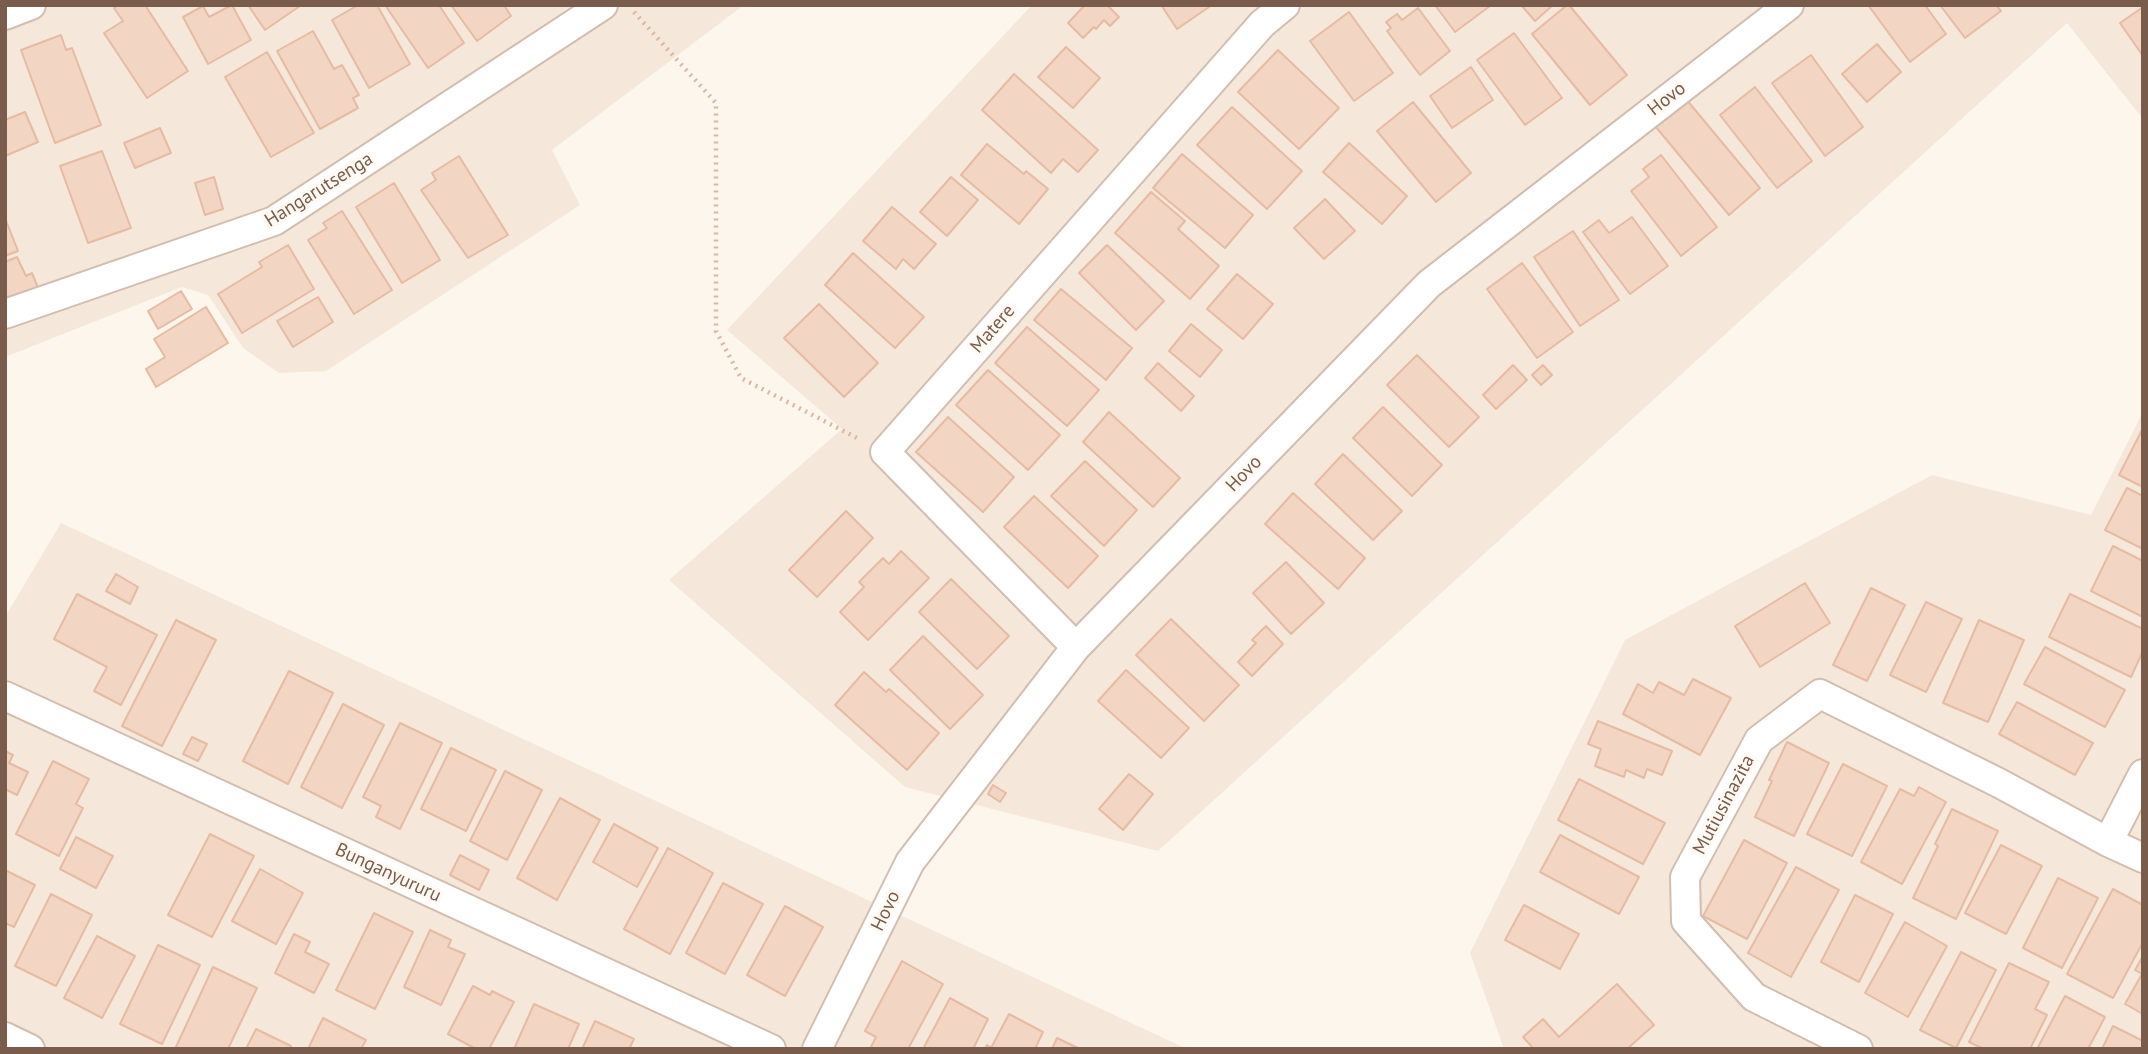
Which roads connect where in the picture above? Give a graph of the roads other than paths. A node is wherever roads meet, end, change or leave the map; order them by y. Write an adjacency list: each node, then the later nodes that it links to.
1 (32, 5): 5 (street)
2 (603, 5): 6 (street, Hangarutsenga)
3 (1285, 5): 7 (street, Matere)
4 (1789, 5): 7 (street, Hovo)
5 (5, 15)
6 (5, 314)
7 (1076, 647): 13 (street, Hovo)
8 (5, 696): 12 (street, Bunganyururu)
9 (2143, 774): 10 (street)
10 (2108, 842): 11 (street, Mutiusinazita); 14 (street, Mutiusinazita)
11 (2143, 858)
12 (771, 1049)
13 (817, 1049)
14 (1858, 1049)

